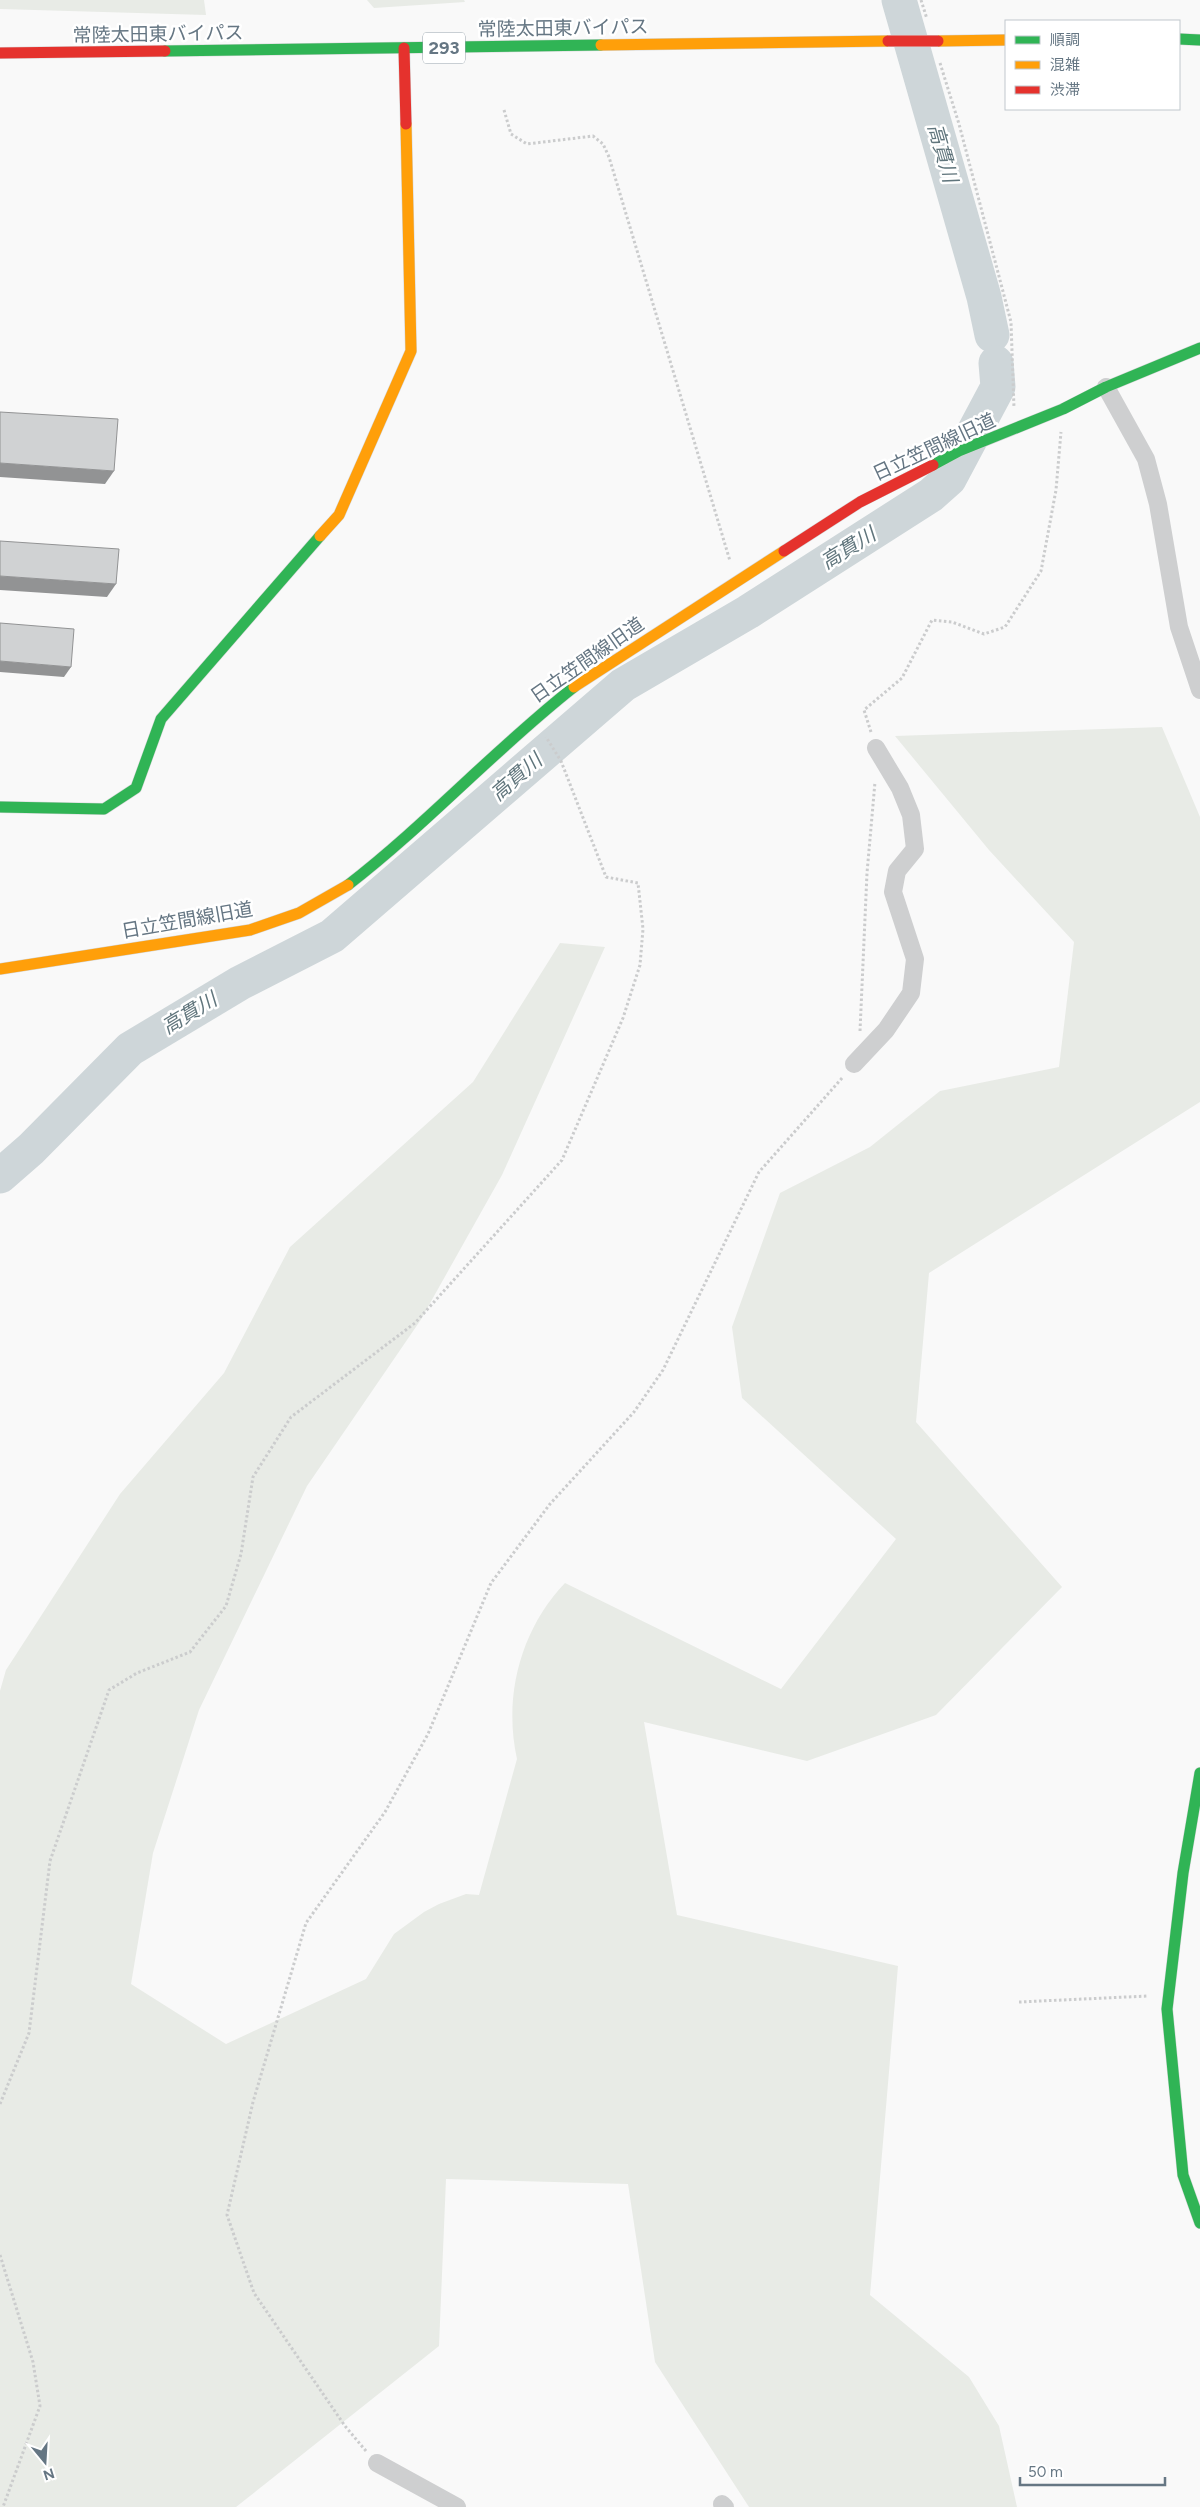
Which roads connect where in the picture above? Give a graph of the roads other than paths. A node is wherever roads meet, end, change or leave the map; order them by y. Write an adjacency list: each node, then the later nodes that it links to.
1 (1180, 39): 3 (main road)
2 (1005, 40): 4 (main road, 常陸太田東バイパス / 293, bridge)
3 (1200, 40)
4 (404, 48): 5 (main road, 常陸太田東バイパス / 293); 10 (main road)
5 (0, 53)
6 (1200, 348): 7 (main road, 日立笠間線旧道)
7 (1106, 387): 8 (street); 11 (main road, 日立笠間線旧道)
8 (1200, 690)
9 (876, 748): 12 (street)
10 (0, 807)
11 (0, 969)
12 (854, 1064)
13 (1200, 1773): 14 (main road)
14 (1191, 1873): 15 (main road)
15 (1200, 2222)
16 (377, 2463): 17 (street)
17 (457, 2507)

